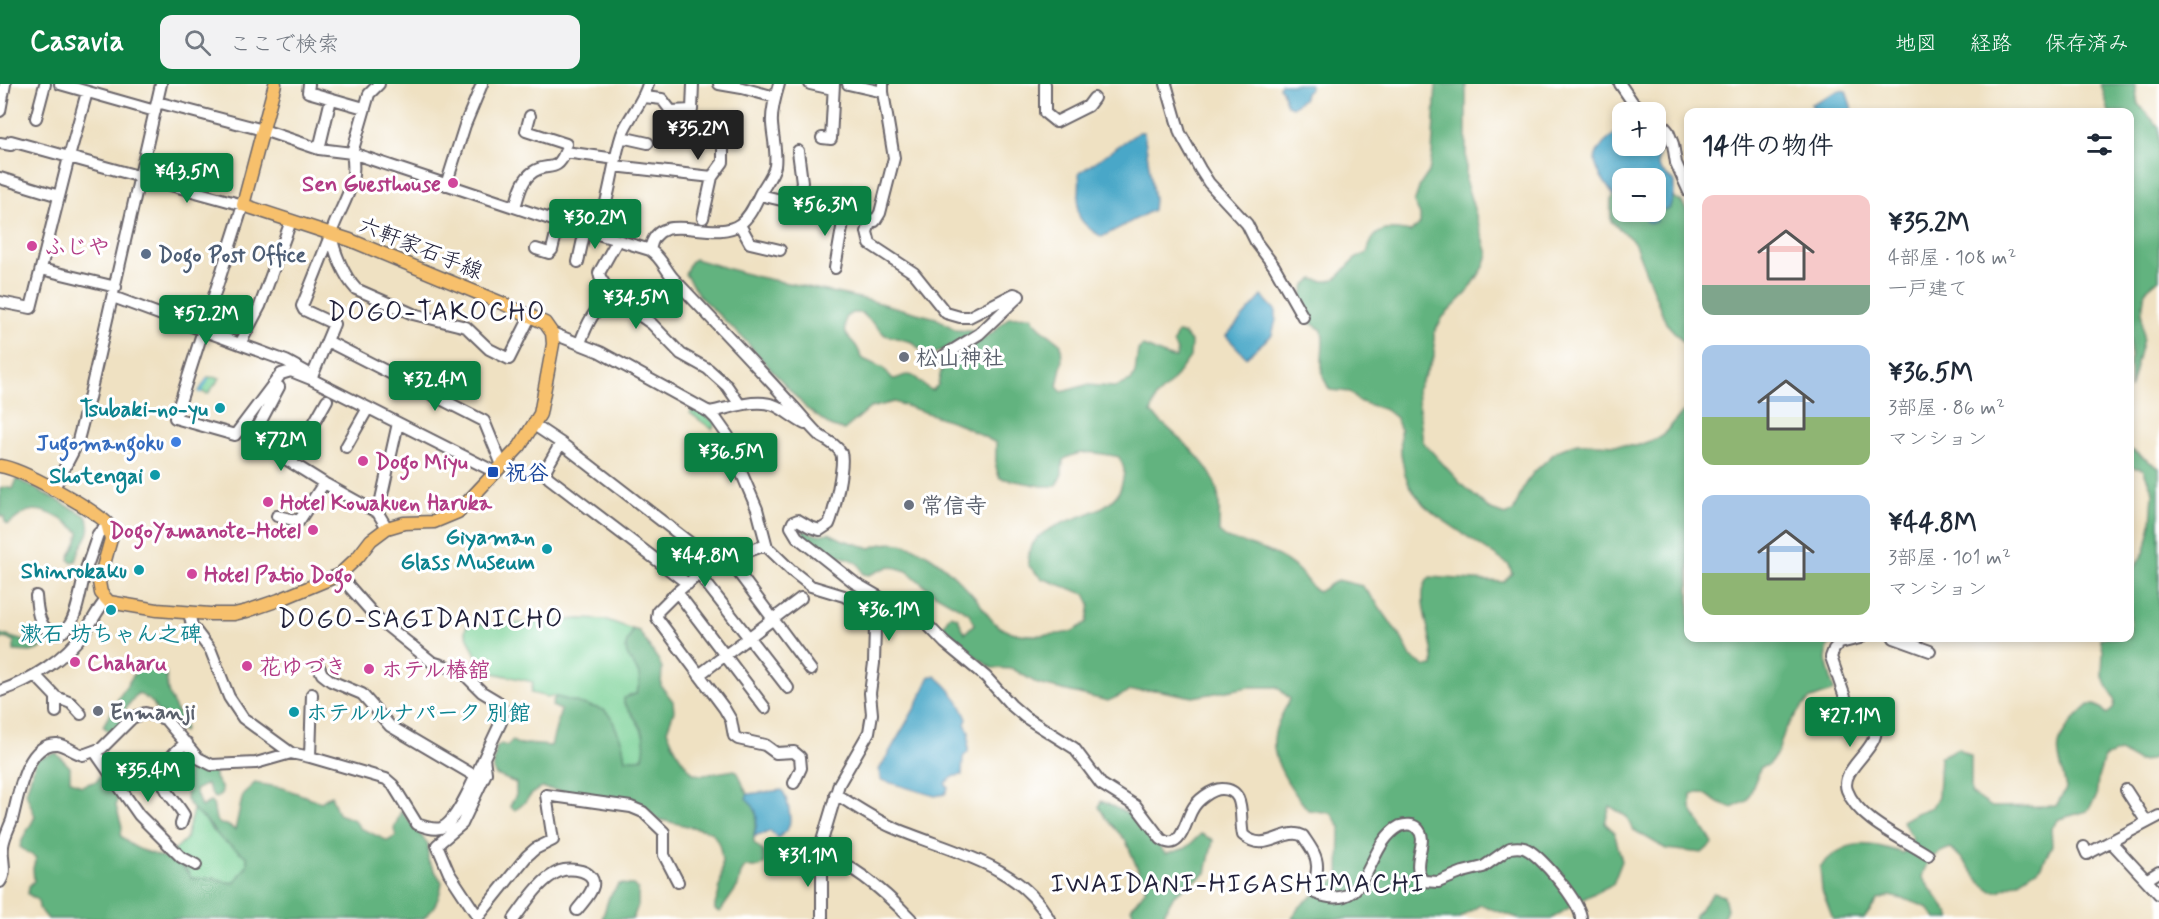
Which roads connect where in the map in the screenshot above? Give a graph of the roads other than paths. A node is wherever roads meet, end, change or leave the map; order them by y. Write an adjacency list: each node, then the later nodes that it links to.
1 (5, 84): 30 (street)
2 (45, 84): 32 (street)
3 (60, 84): 21 (street)
4 (161, 84): 28 (street)
5 (275, 84): 34 (main road)
6 (309, 84): 26 (street)
7 (379, 84): 22 (street)
8 (482, 84): 50 (street)
9 (647, 84): 23 (street)
10 (693, 84): 23 (street)
11 (719, 84): 18 (street)
12 (779, 84): 24 (street)
13 (810, 84): 19 (street)
14 (1045, 84): 25 (street)
15 (1166, 84): 75 (street)
16 (1620, 84): 27 (street)
17 (854, 85): 20 (street)
18 (743, 86): 24 (street)
19 (833, 86): 36 (street)
20 (883, 88): 58 (street)
21 (84, 89): 28 (street); 44 (street)
22 (370, 89): 29 (street)
23 (644, 97): 35 (street)
24 (775, 97): 51 (street)
25 (1094, 98)
26 (331, 99): 29 (street); 41 (street)
27 (1632, 102)
28 (156, 106): 34 (street); 46 (street)
29 (364, 108): 43 (street)
30 (0, 111)
31 (530, 116): 38 (street)
32 (36, 118)
33 (1666, 129): 49 (street)
34 (263, 130): 41 (street); 54 (main road)
35 (621, 137): 39 (street); 45 (street)
36 (822, 138)
37 (0, 143): 44 (street)
38 (567, 143): 45 (street); 55 (street)
39 (648, 143)
40 (723, 147): 47 (street)
41 (319, 149): 43 (street)
42 (798, 151): 53 (street)
43 (352, 153): 50 (street); 63 (street)
44 (69, 157): 46 (street); 52 (street)
45 (615, 162): 47 (street); 62 (street)
46 (140, 176): 54 (street); 71 (street)
47 (712, 177): 57 (street)
48 (0, 178): 52 (street)
49 (1684, 181)
50 (446, 184): 55 (street)
51 (760, 195): 53 (street); 61 (street)
52 (59, 196): 70 (street)
53 (798, 204): 56 (street)
54 (243, 205): 59 (main road, 六軒家石手線); 76 (street)
55 (515, 207): 60 (street)
56 (845, 211): 58 (street); 69 (street)
57 (703, 218)
58 (871, 220): 81 (street)
59 (291, 221): 63 (main road, 六軒家石手線); 80 (street)
60 (560, 222): 62 (street); 65 (street)
61 (740, 225): 66 (street); 67 (street)
62 (590, 232): 64 (street); 68 (street)
63 (331, 234): 74 (main road, 六軒家石手線); 74 (street); 78 (street)
64 (617, 241): 66 (street); 72 (street)
65 (536, 249)
66 (651, 250): 90 (street)
67 (780, 250)
68 (578, 262)
69 (835, 268)
70 (40, 269): 71 (street); 73 (street)
71 (114, 292): 76 (street); 97 (street)
72 (610, 296): 79 (street); 85 (street)
73 (0, 302)
74 (531, 315): 77 (main road, 六軒家石手線)
75 (1303, 317)
76 (204, 330): 80 (street); 83 (street)
77 (552, 333): 79 (street); 89 (main road)
78 (327, 341): 82 (street); 95 (street)
79 (580, 343): 87 (street)
80 (240, 344): 82 (street)
81 (942, 357)
82 (311, 379): 83 (street); 86 (street)
83 (277, 381): 93 (street)
84 (327, 400): 93 (street)
85 (740, 405): 87 (street); 90 (street)
86 (368, 408): 88 (street); 92 (street)
87 (709, 412): 102 (street)
88 (398, 423): 95 (street); 98 (street)
89 (534, 425): 91 (street); 95 (main road)
90 (811, 427): 158 (street)
91 (561, 443): 104 (street); 107 (street)
92 (346, 447)
93 (292, 462): 96 (street)
94 (0, 466): 97 (main road)
95 (499, 468): 101 (main road)
96 (324, 483): 98 (street); 99 (street)
97 (53, 490): 100 (main road)
98 (378, 513): 101 (street)
99 (277, 516)
100 (109, 527): 109 (street); 111 (main road)
101 (387, 528): 106 (main road)
102 (767, 547): 103 (street); 138 (street)
103 (729, 560): 104 (street); 113 (street)
104 (716, 563): 105 (street)
105 (699, 574): 107 (street); 114 (street)
106 (339, 575): 112 (main road); 134 (street)
107 (688, 584): 108 (street)
108 (677, 592): 118 (street); 122 (street)
109 (36, 596)
110 (801, 598): 113 (street)
111 (106, 600): 112 (main road); 121 (street)
112 (189, 612): 132 (street)
113 (773, 620): 114 (street); 120 (street)
114 (749, 638): 118 (street); 123 (street)
115 (1844, 642): 145 (street)
116 (1905, 642): 117 (street)
117 (1930, 651)
118 (725, 656): 122 (street); 127 (street)
119 (319, 667): 135 (street)
120 (811, 670)
121 (35, 675): 124 (street); 126 (street)
122 (699, 675): 136 (street)
123 (788, 688)
124 (0, 691)
125 (312, 694): 133 (street)
126 (56, 697): 128 (street); 129 (street)
127 (765, 708)
128 (56, 712)
129 (81, 714)
130 (187, 743): 131 (street); 132 (street); 141 (street)
131 (95, 752): 146 (street); 149 (street)
132 (291, 753): 133 (street)
133 (310, 756): 135 (street)
134 (484, 758): 135 (street); 153 (street)
135 (476, 776)
136 (794, 783)
137 (2126, 790): 140 (street)
138 (836, 794): 144 (street); 157 (street)
139 (2159, 816): 140 (street)
140 (2146, 821): 142 (street)
141 (181, 824)
142 (2111, 842): 143 (street); 148 (street)
143 (2084, 847)
144 (822, 854): 155 (street); 156 (street)
145 (1928, 855)
146 (196, 865)
147 (2159, 872): 148 (street)
148 (2146, 880): 151 (street)
149 (0, 882)
150 (678, 882): 153 (street)
151 (2159, 894)
152 (577, 910): 154 (street)
153 (479, 918)
154 (514, 919)
155 (822, 919)
156 (911, 919)
157 (1049, 919)
158 (1581, 919)

